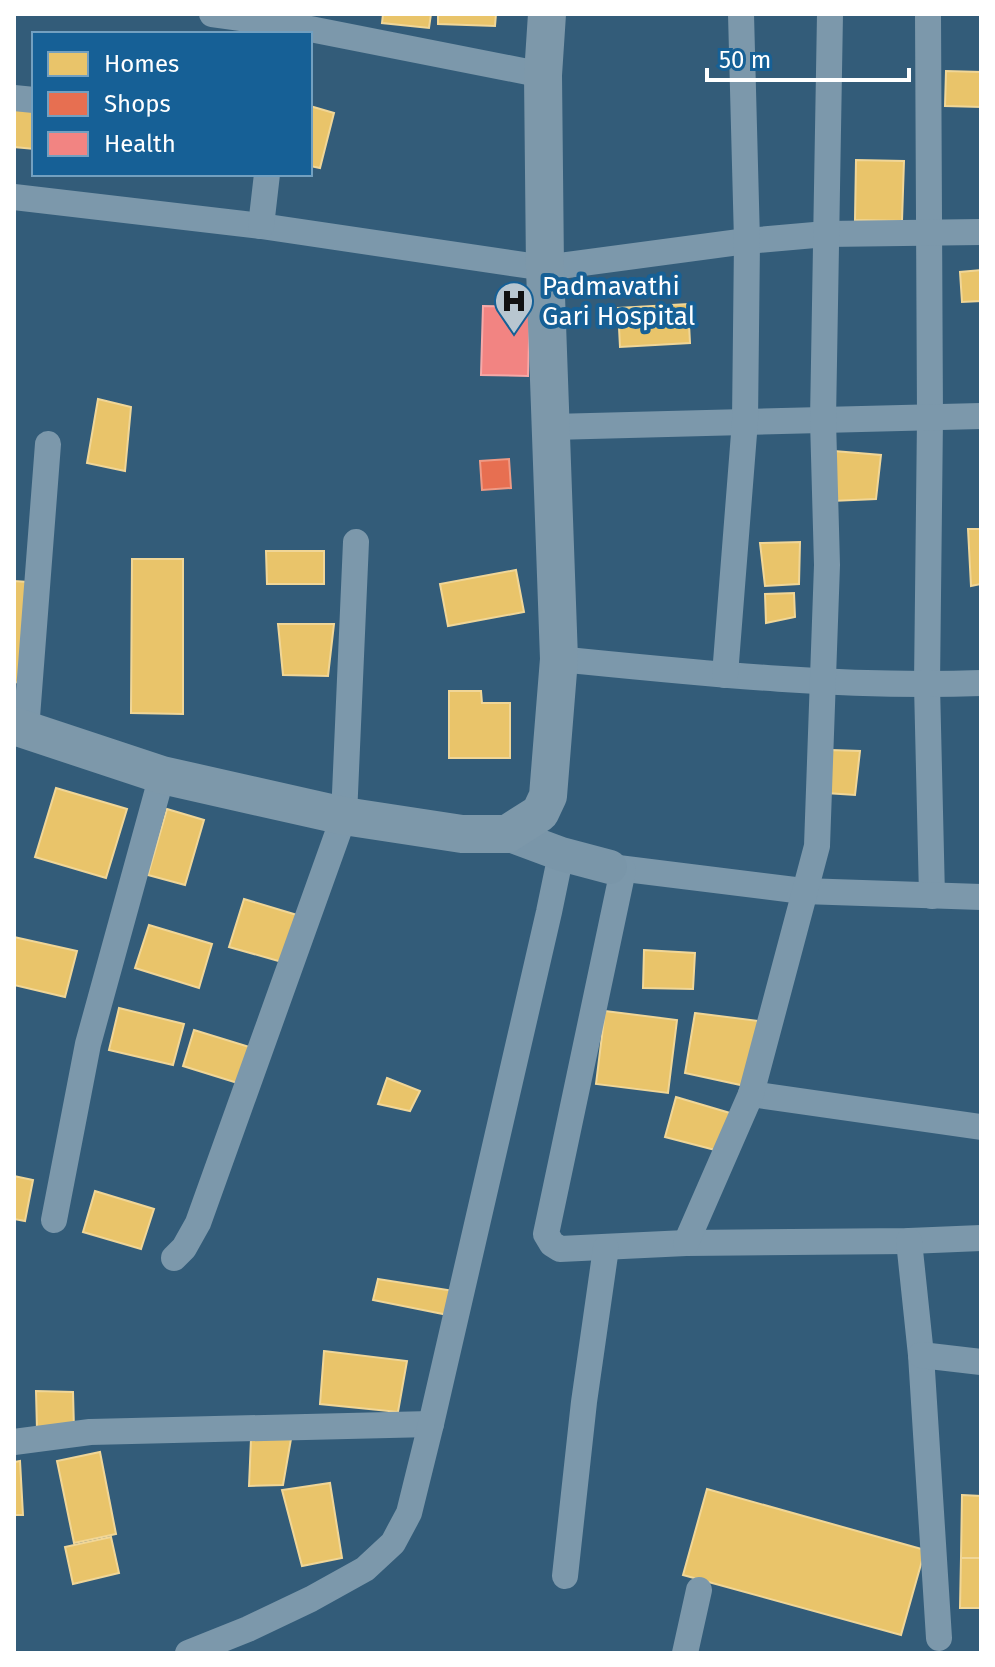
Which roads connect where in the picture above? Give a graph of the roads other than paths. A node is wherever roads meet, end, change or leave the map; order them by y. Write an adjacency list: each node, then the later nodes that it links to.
1 (212, 14): 6 (street)
2 (547, 14): 8 (highway)
3 (741, 14): 15 (street)
4 (830, 14): 14 (street)
5 (928, 14): 12 (street)
6 (284, 29)
7 (312, 34): 8 (street)
8 (543, 75): 16 (highway)
9 (267, 176): 11 (street)
10 (14, 197): 11 (street)
11 (261, 226): 16 (street)
12 (929, 232): 13 (street); 14 (street); 18 (street)
13 (981, 232)
14 (826, 234): 15 (street); 19 (street)
15 (747, 241): 16 (street); 20 (street)
16 (545, 268): 21 (highway)
17 (981, 416): 18 (street)
18 (930, 418): 19 (street); 28 (street)
19 (823, 420): 20 (street); 26 (street)
20 (745, 421): 21 (street); 25 (street)
21 (552, 427): 24 (highway)
22 (48, 444): 29 (street)
23 (356, 542): 31 (street)
24 (559, 659): 25 (street); 32 (highway)
25 (725, 675): 26 (street)
26 (823, 680): 28 (street); 34 (street)
27 (981, 683): 28 (street)
28 (927, 685): 35 (street)
29 (20, 728): 30 (highway)
30 (162, 775): 31 (highway); 39 (street)
31 (344, 816): 32 (highway); 44 (street)
32 (507, 834): 33 (main road)
33 (593, 862): 34 (street); 43 (street); 47 (street)
34 (803, 891): 35 (street); 37 (street)
35 (932, 896): 36 (street)
36 (981, 897)
37 (751, 1094): 38 (street); 42 (street)
38 (981, 1127)
39 (54, 1220)
40 (981, 1238): 41 (street)
41 (909, 1241): 42 (street); 45 (street)
42 (686, 1243): 43 (street)
43 (606, 1248): 49 (street)
44 (174, 1258)
45 (921, 1355): 46 (street); 51 (street)
46 (981, 1362)
47 (431, 1424): 48 (street); 52 (street)
48 (14, 1442)
49 (565, 1576)
50 (699, 1590): 53 (street)
51 (939, 1638)
52 (188, 1653)
53 (685, 1653)

